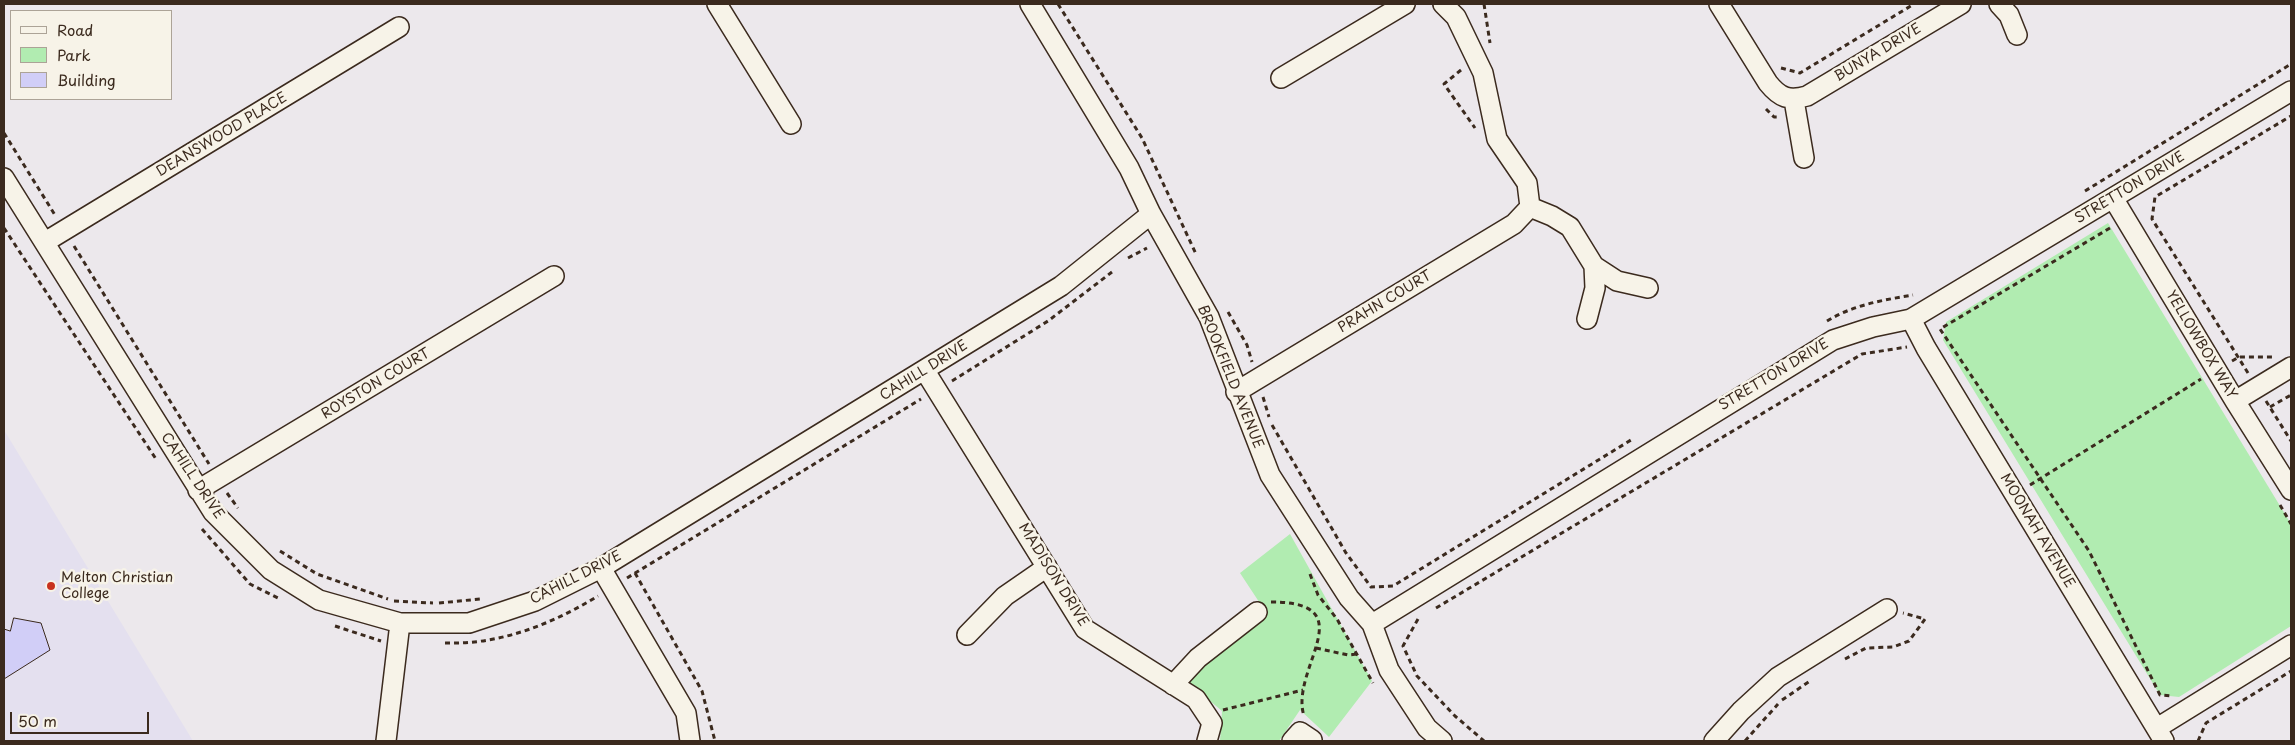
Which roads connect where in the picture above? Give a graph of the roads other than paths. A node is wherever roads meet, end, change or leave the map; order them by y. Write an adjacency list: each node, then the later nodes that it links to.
1 (717, 4): 13 (street)
2 (1030, 4): 18 (street, BROOKFIELD AVENUE)
3 (1405, 4): 10 (street)
4 (1443, 4): 17 (street)
5 (1719, 4): 12 (street)
6 (1961, 4): 12 (street, BUNYA DRIVE)
7 (1999, 4): 9 (street)
8 (400, 27): 19 (street, DEANSWOOD PLACE)
9 (2017, 35)
10 (1281, 78)
11 (2291, 91): 16 (street, STRETTON DRIVE)
12 (1794, 100): 14 (street)
13 (790, 124)
14 (1804, 158)
15 (4, 178): 19 (street, CAHILL DRIVE)
16 (2113, 198): 24 (street, STRETTON DRIVE); 28 (street, YELLOWBOX WAY)
17 (1530, 207): 20 (street); 27 (street, PRAHN COURT)
18 (1152, 214): 26 (street, CAHILL DRIVE); 27 (street, BROOKFIELD AVENUE)
19 (44, 242): 29 (street, CAHILL DRIVE)
20 (1594, 266): 22 (street); 23 (street)
21 (554, 276): 29 (street, ROYSTON COURT)
22 (1648, 288)
23 (1587, 319)
24 (1911, 319): 36 (street, STRETTON DRIVE); 40 (street, MOONAH AVENUE)
25 (2291, 367): 28 (street)
26 (925, 371): 31 (street, CAHILL DRIVE); 32 (street, MADISON DRIVE)
27 (1236, 392): 36 (street, BROOKFIELD AVENUE)
28 (2235, 401): 30 (street, YELLOWBOX WAY)
29 (198, 490): 35 (street, CAHILL DRIVE)
30 (2291, 490)
31 (601, 568): 35 (street, CAHILL DRIVE); 43 (street)
32 (1047, 568): 37 (street); 39 (street, MADISON DRIVE)
33 (1887, 609): 47 (street)
34 (1257, 612): 39 (street)
35 (400, 623): 42 (street)
36 (1372, 624): 46 (street, BROOKFIELD AVENUE)
37 (967, 635)
38 (2291, 645): 40 (street)
39 (1173, 685): 44 (street, MADISON DRIVE)
40 (2161, 735)
41 (1312, 740): 45 (street)
42 (386, 741)
43 (690, 741)
44 (1207, 741)
45 (1292, 741)
46 (1442, 741)
47 (1714, 741)

